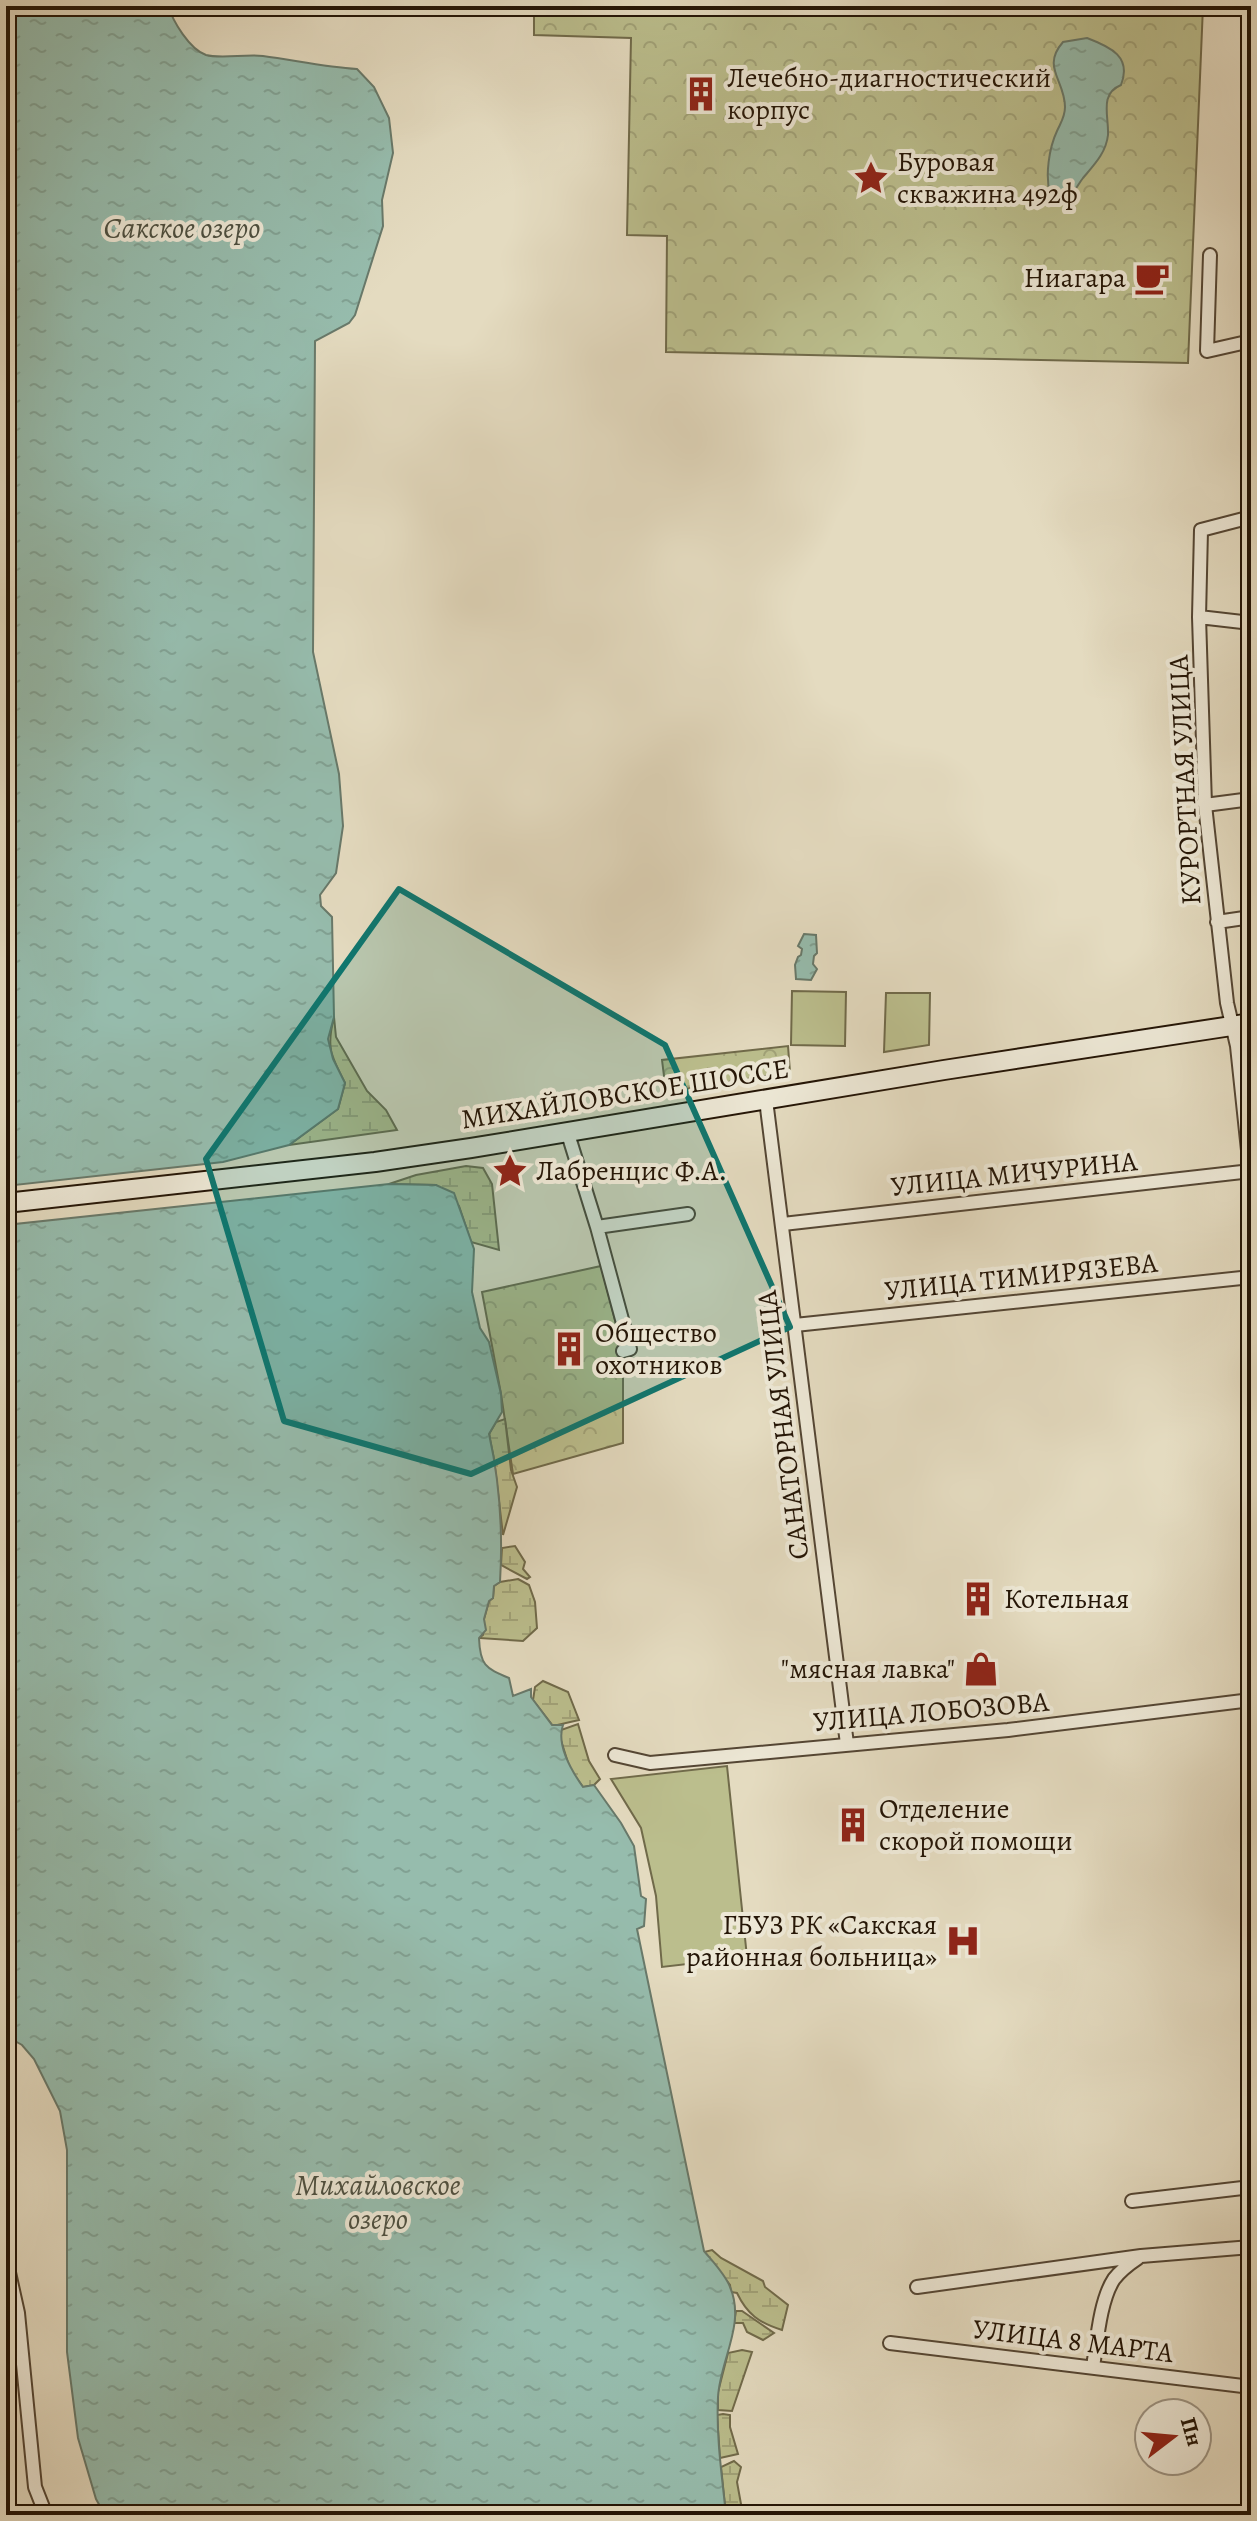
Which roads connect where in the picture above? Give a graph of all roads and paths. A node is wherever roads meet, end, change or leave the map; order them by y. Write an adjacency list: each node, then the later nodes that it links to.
1 (1210, 255): 2 (street)
2 (1251, 341)
3 (1251, 517): 4 (street, КУРОРТНАЯ УЛИЦА)
4 (1199, 617): 5 (street); 7 (street, КУРОРТНАЯ УЛИЦА)
5 (1251, 623)
6 (1251, 799): 7 (street)
7 (1205, 805): 9 (street, КУРОРТНАЯ УЛИЦА)
8 (1251, 917): 9 (street)
9 (1217, 922): 10 (street, КУРОРТНАЯ УЛИЦА)
10 (1242, 1024): 11 (main road, МИХАЙЛОВСКОЕ ШОССЕ); 13 (street, КУРОРТНАЯ УЛИЦА)
11 (766, 1100): 12 (main road, МИХАЙЛОВСКОЕ ШОССЕ); 17 (street, САНАТОРНАЯ УЛИЦА)
12 (568, 1134): 15 (main road, МИХАЙЛОВСКОЕ ШОССЕ); 18 (street)
13 (1251, 1171): 14 (street, КУРОРТНАЯ УЛИЦА); 17 (street, УЛИЦА МИЧУРИНА)
14 (1251, 1179)
15 (6, 1203)
16 (688, 1214): 18 (street)
17 (783, 1224): 20 (street, САНАТОРНАЯ УЛИЦА)
18 (597, 1227): 21 (street)
19 (1251, 1277): 20 (street, УЛИЦА ТИМИРЯЗЕВА)
20 (795, 1325): 23 (street, САНАТОРНАЯ УЛИЦА)
21 (623, 1351)
22 (1251, 1700): 23 (street, УЛИЦА ЛОБОЗОВА)
23 (847, 1744): 24 (street, УЛИЦА ЛОБОЗОВА)
24 (615, 1755)
25 (1251, 2187): 26 (street)
26 (1132, 2201)
27 (1251, 2247): 28 (street)
28 (1141, 2256): 30 (street); 32 (street)
29 (6, 2259): 34 (street)
30 (917, 2287)
31 (890, 2343): 32 (street, УЛИЦА 8 МАРТА)
32 (1093, 2367): 33 (street, УЛИЦА 8 МАРТА)
33 (1251, 2387)
34 (46, 2515)

